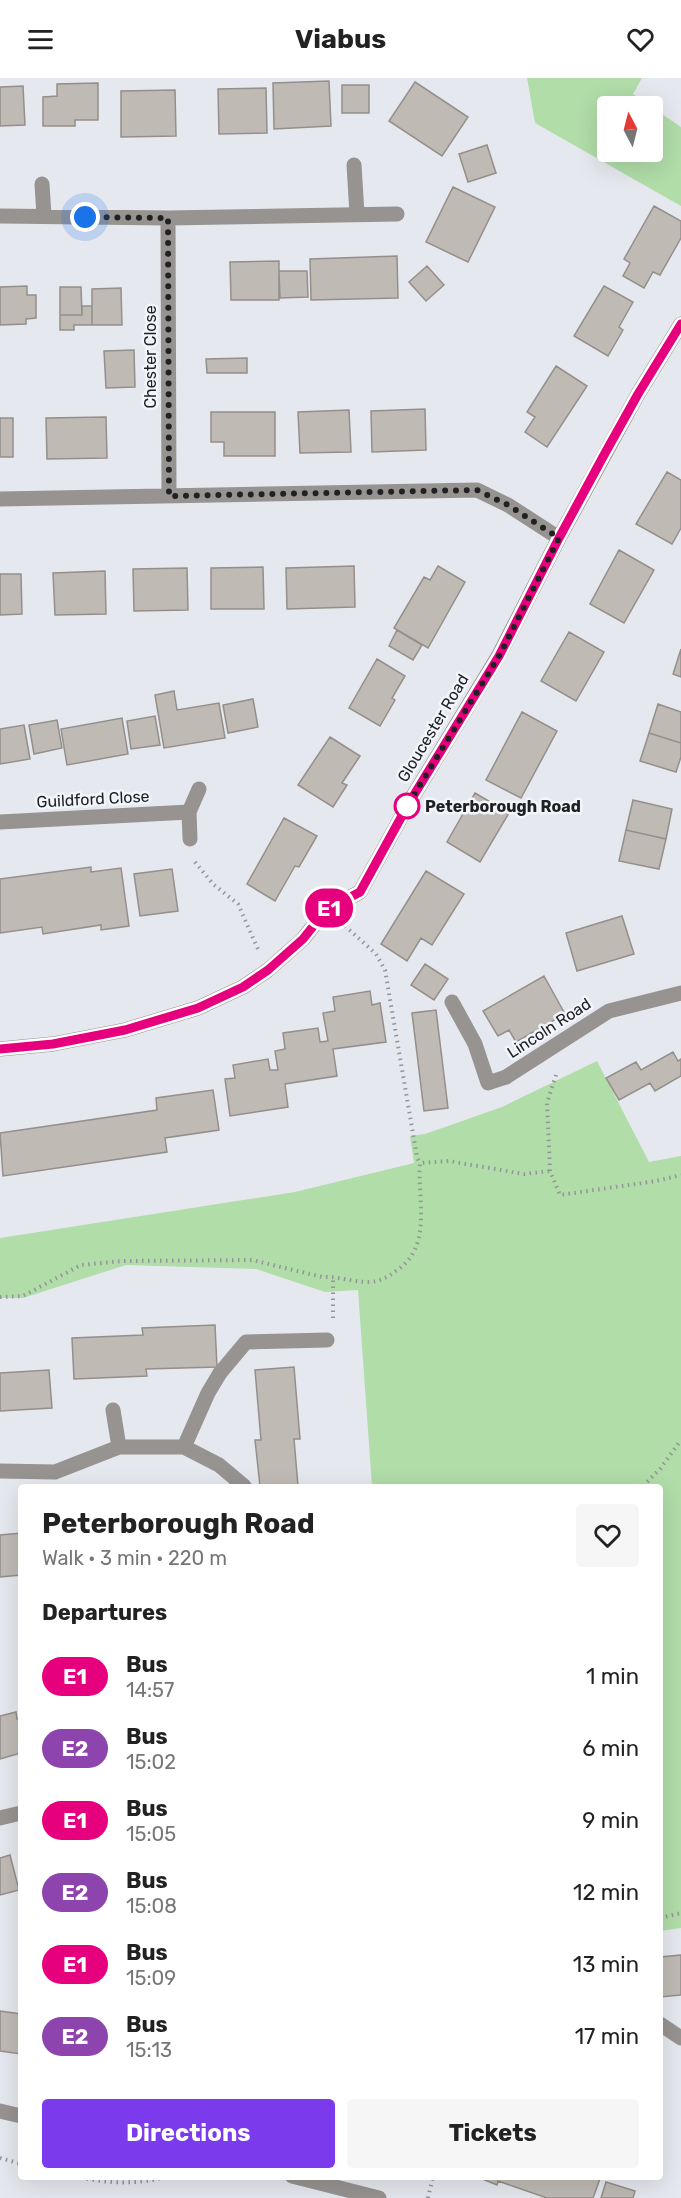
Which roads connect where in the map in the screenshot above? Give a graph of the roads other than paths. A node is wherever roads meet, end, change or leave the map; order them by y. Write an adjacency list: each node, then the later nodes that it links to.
1 (354, 165): 3 (street)
2 (42, 184): 6 (street)
3 (357, 214): 4 (street); 7 (street)
4 (397, 214)
5 (0, 216): 6 (street)
6 (44, 216): 7 (street)
7 (168, 218): 9 (street, Chester Close)
8 (681, 324): 11 (street, Gloucester Road)
9 (169, 496): 10 (street); 11 (street)
10 (0, 499)
11 (559, 538): 18 (street, Gloucester Road)
12 (199, 789): 13 (street)
13 (189, 812): 14 (street, Guildford Close); 15 (street)
14 (0, 822)
15 (190, 839)
16 (681, 993): 17 (street, Lincoln Road)
17 (452, 1002)
18 (0, 1049)
19 (327, 1340): 22 (street)
20 (113, 1410): 21 (street)
21 (119, 1447): 22 (street); 23 (street)
22 (184, 1447): 24 (street)
23 (0, 1471)
24 (242, 1484)
25 (18, 1814): 26 (street)
26 (0, 1818)
27 (663, 2026): 28 (street)
28 (681, 2038)
29 (0, 2111): 30 (street)
30 (18, 2115)
31 (306, 2180): 32 (street)
32 (358, 2195): 33 (street)
33 (379, 2198)

